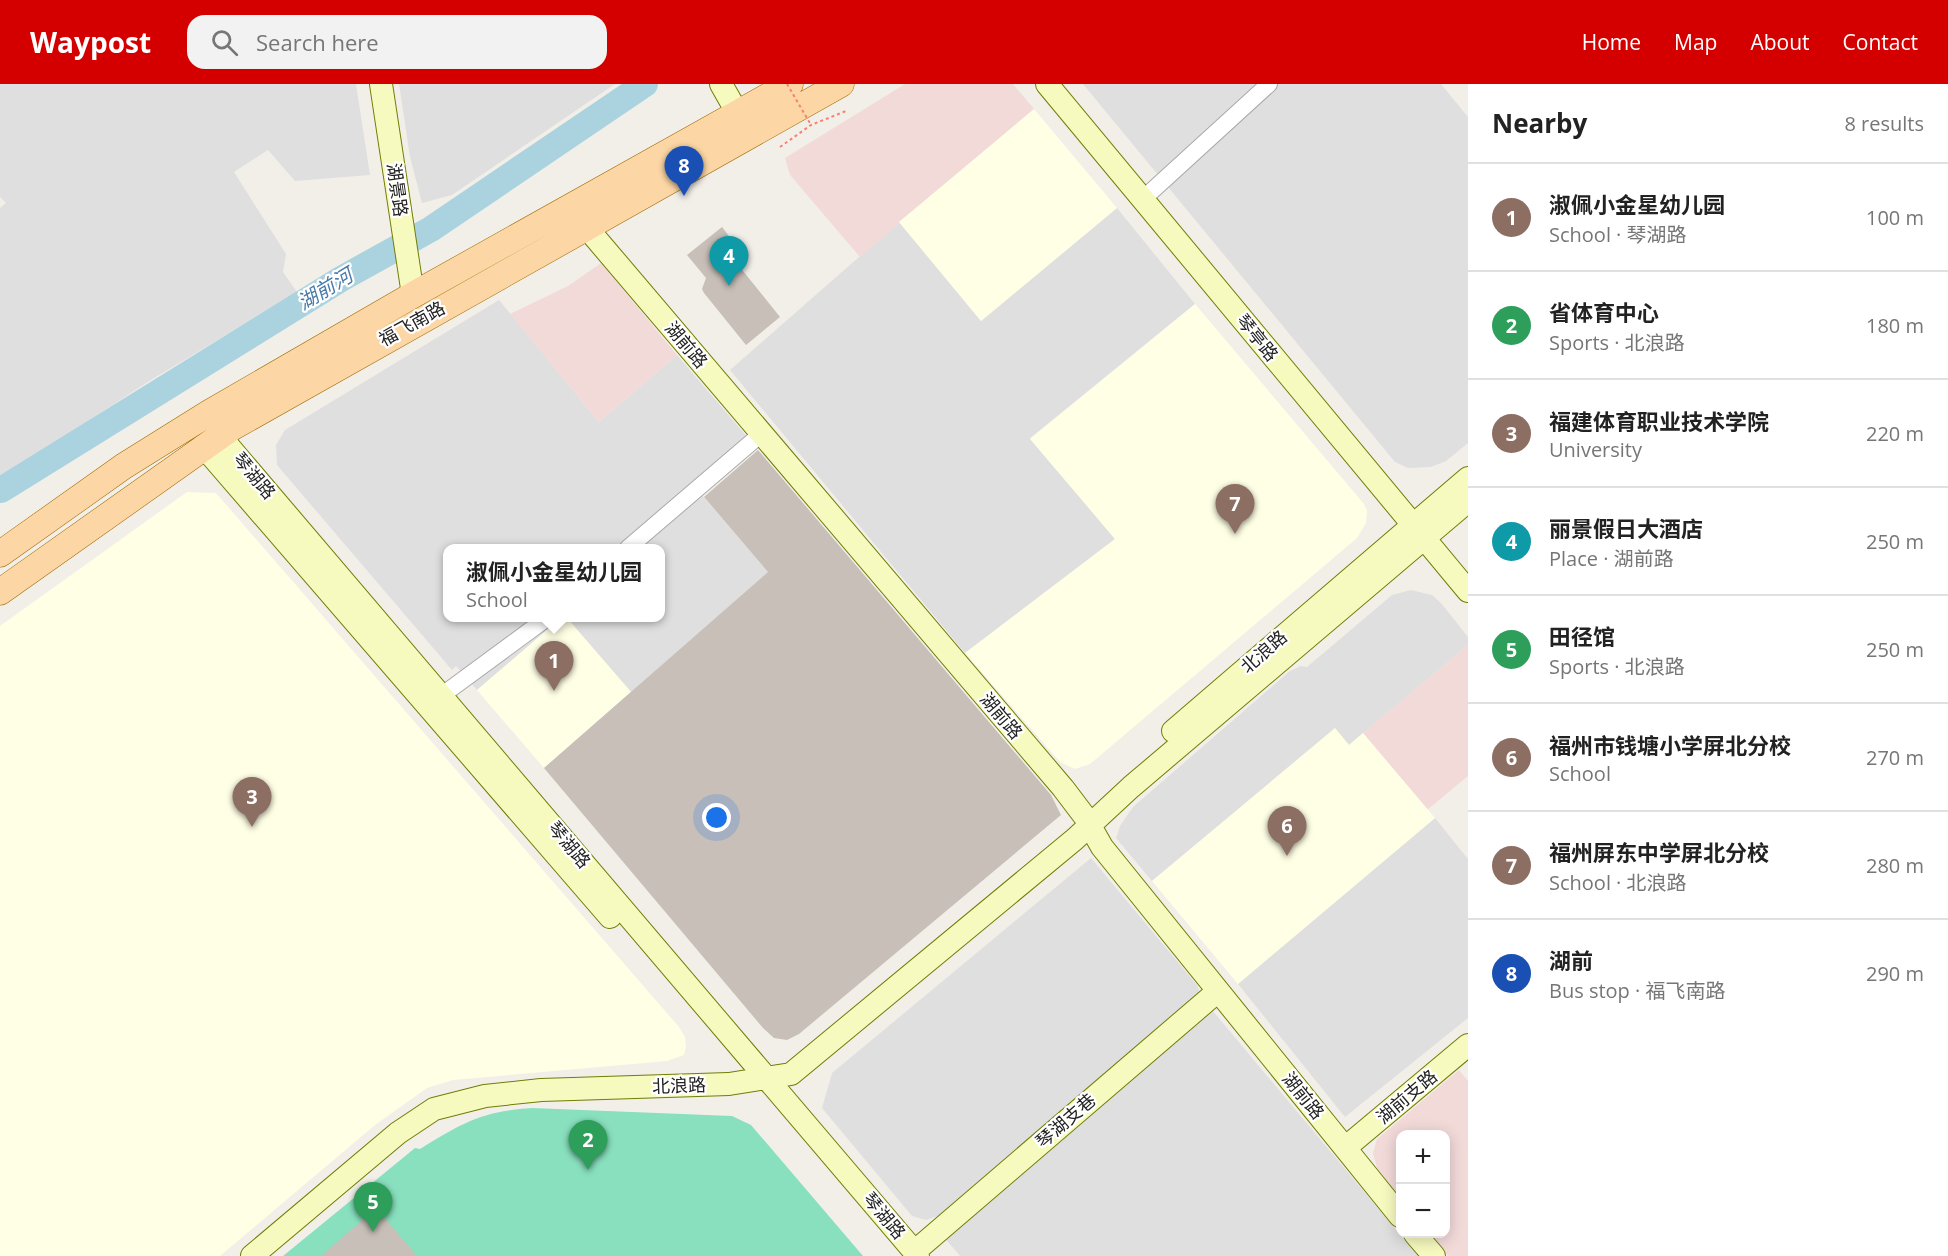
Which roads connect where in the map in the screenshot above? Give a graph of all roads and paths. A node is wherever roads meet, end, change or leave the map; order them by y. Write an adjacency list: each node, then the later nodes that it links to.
1 (381, 84): 13 (street, 湖景路)
2 (721, 84): 8 (street)
3 (789, 84): 8 (main road, 福飞南路); 9 (path, bridge)
4 (841, 84): 12 (main road, 福飞南路)
5 (1047, 84): 11 (street, 琴亭路)
6 (1269, 84): 11 (street)
7 (846, 111): 9 (path)
8 (738, 114): 13 (main road, 福飞南路)
9 (810, 125): 10 (path)
10 (780, 147)
11 (1143, 199): 18 (street, 琴亭路)
12 (587, 228): 14 (street, 湖前路); 15 (main road, 福飞南路)
13 (413, 295): 20 (main road, 福飞南路)
14 (761, 434): 19 (street); 25 (street, 湖前路)
15 (211, 441): 21 (main road, 福飞南路); 24 (street, 琴湖路); 28 (street)
16 (1468, 478): 18 (street, 北浪路)
17 (1468, 501): 18 (street, 北浪路)
18 (1418, 531): 22 (street, 琴亭路); 25 (street, 北浪路)
19 (634, 544)
20 (0, 554)
21 (3, 584)
22 (1468, 591)
23 (542, 622): 24 (street)
24 (441, 696): 28 (street, 琴湖路)
25 (1083, 827): 26 (street, 湖前路); 28 (street, 北浪路)
26 (1218, 991): 29 (street, 湖前路); 32 (street, 琴湖支巷)
27 (1468, 1046): 29 (street, 湖前支路)
28 (760, 1080): 32 (street, 琴湖路); 33 (street, 北浪路)
29 (1345, 1148): 30 (street, 湖前路)
30 (1396, 1210)
31 (1419, 1238): 34 (street)
32 (911, 1254)
33 (252, 1256)
34 (1434, 1256)

